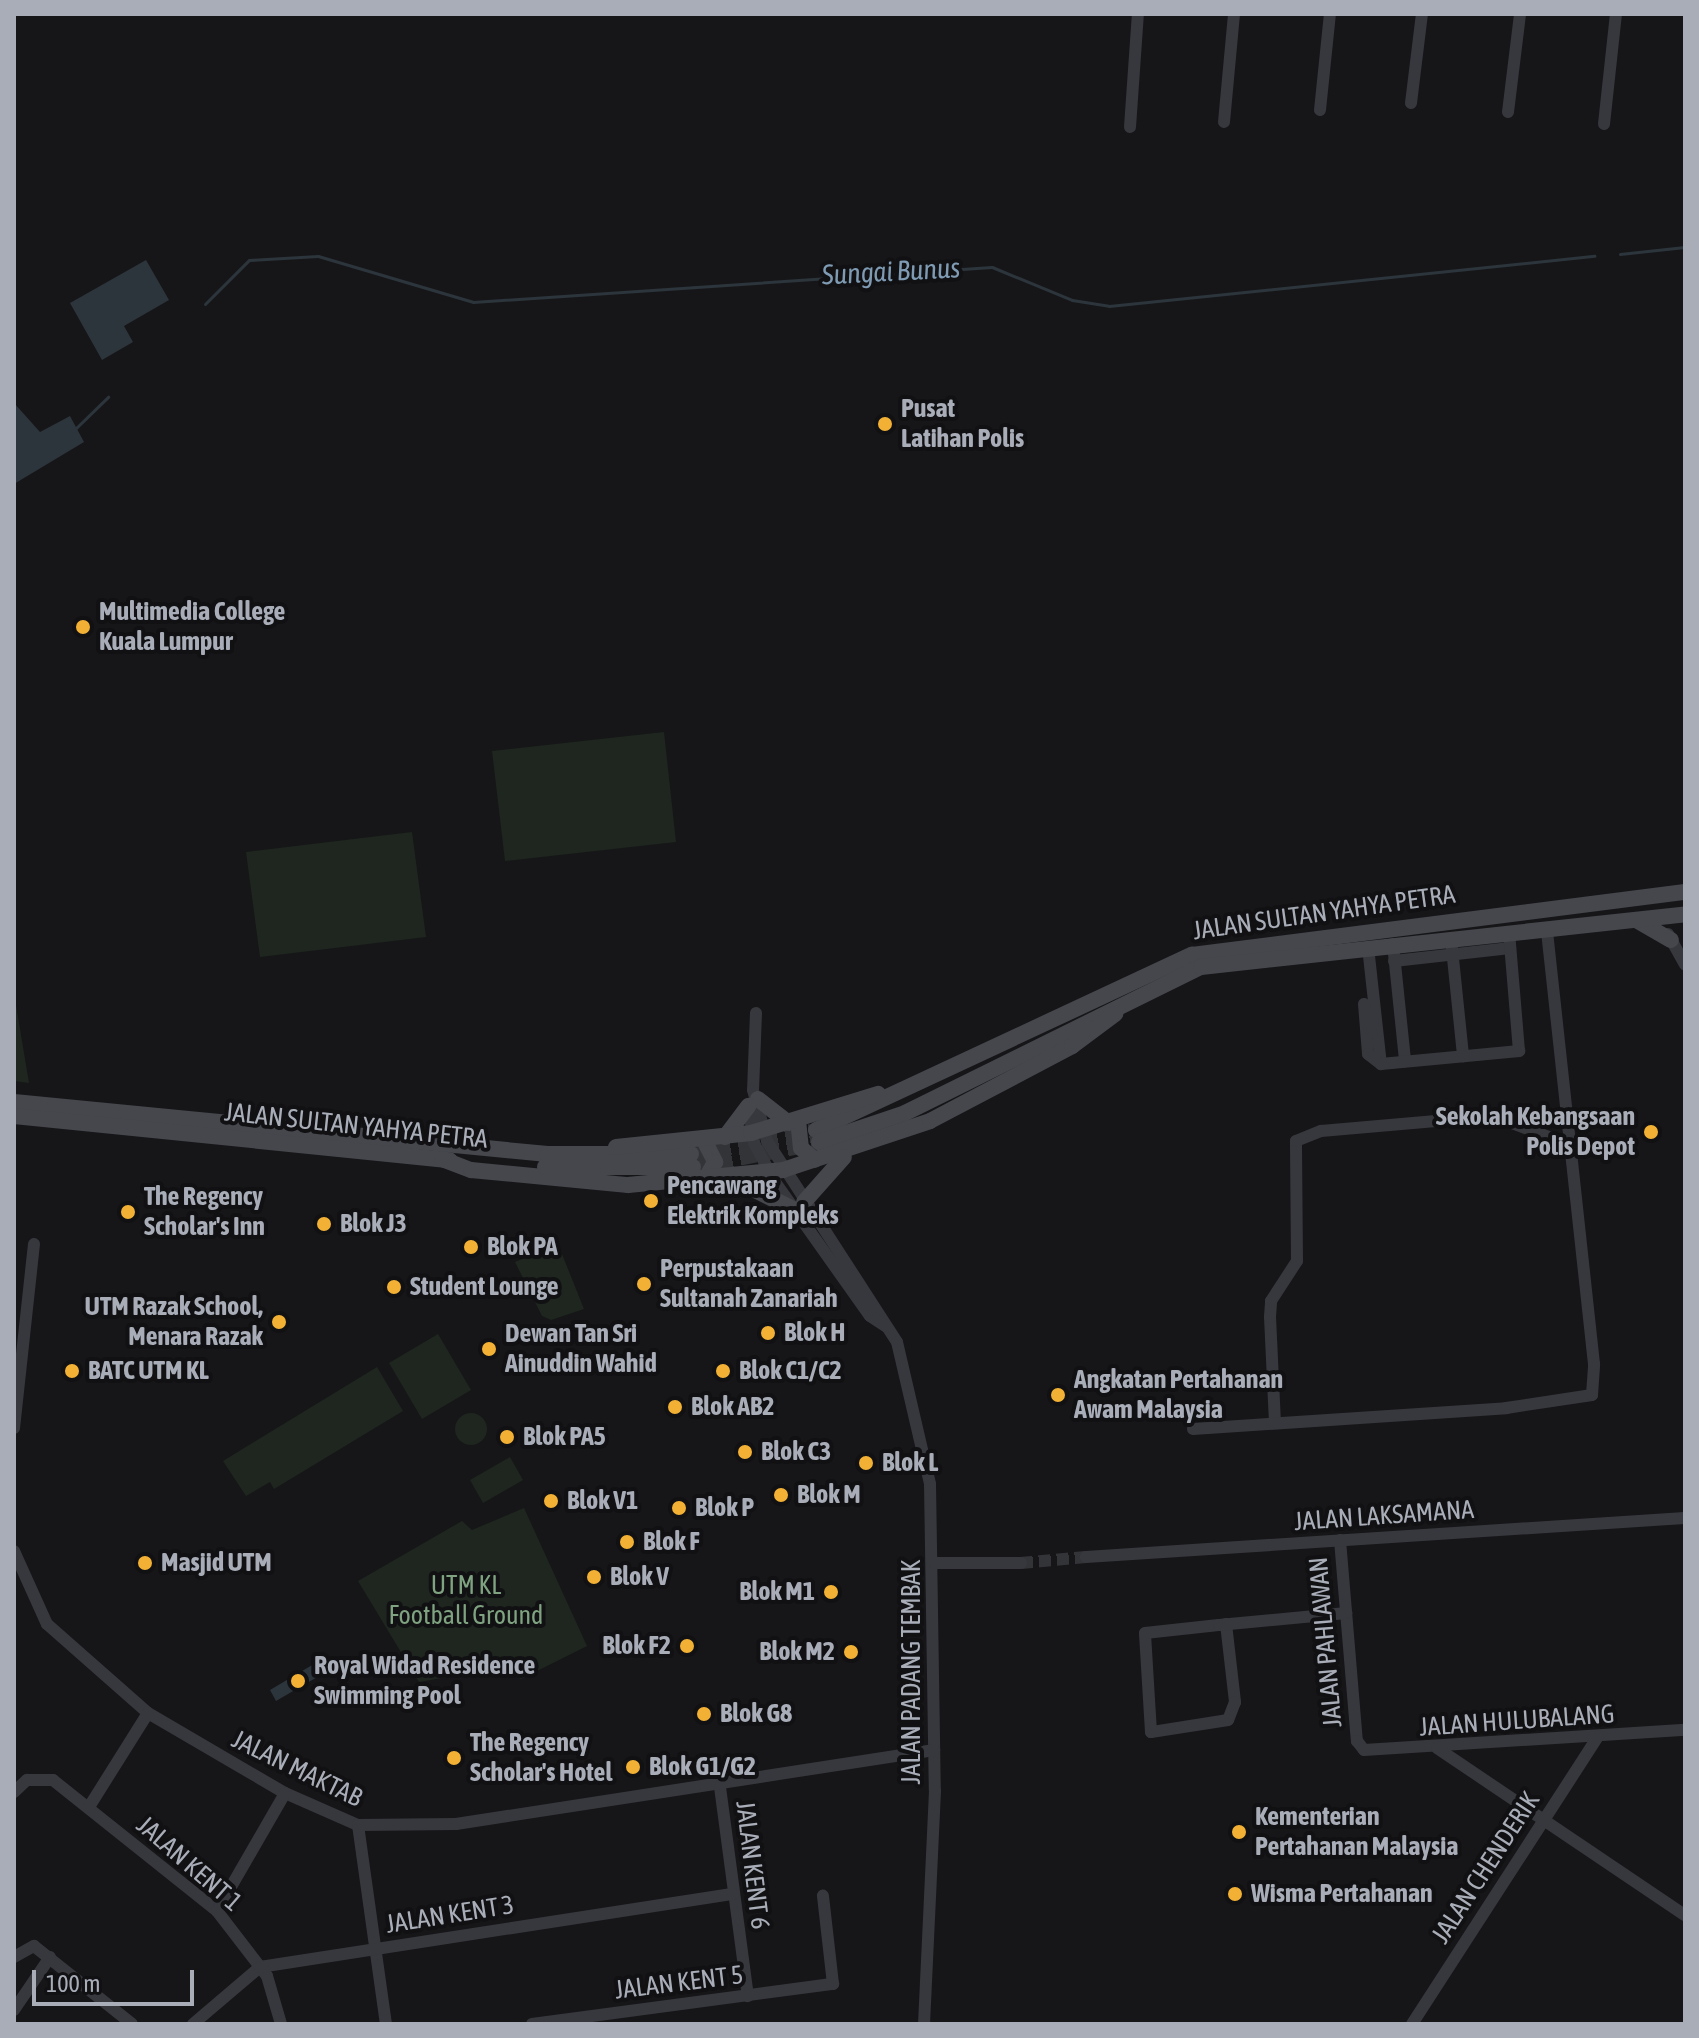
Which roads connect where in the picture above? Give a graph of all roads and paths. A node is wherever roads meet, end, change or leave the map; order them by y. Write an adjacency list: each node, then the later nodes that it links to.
1 (1138, 14): 12 (street)
2 (1234, 14): 10 (street)
3 (1330, 14): 8 (street)
4 (1422, 14): 7 (street)
5 (1520, 14): 9 (street)
6 (1616, 14): 11 (street)
7 (1411, 103)
8 (1320, 110)
9 (1508, 112)
10 (1224, 122)
11 (1604, 124)
12 (1130, 127)
13 (1682, 893): 14 (main road, JALAN SULTAN YAHYA PETRA); 16 (main road)
14 (1600, 901): 16 (main road); 25 (main road, JALAN SULTAN YAHYA PETRA)
15 (1685, 914): 16 (main road, JALAN SULTAN YAHYA PETRA)
16 (1658, 917): 17 (main road, JALAN SULTAN YAHYA PETRA); 20 (street)
17 (1637, 921): 18 (main road, JALAN SULTAN YAHYA PETRA); 20 (main road)
18 (1547, 929): 19 (main road, JALAN SULTAN YAHYA PETRA); 41 (street)
19 (1510, 940): 21 (main road, JALAN SULTAN YAHYA PETRA); 29 (street)
20 (1671, 940): 24 (street)
21 (1452, 946): 23 (main road, JALAN SULTAN YAHYA PETRA); 29 (street)
22 (1368, 947): 23 (main road, JALAN SULTAN YAHYA PETRA); 26 (main road, JALAN SULTAN YAHYA PETRA); 31 (street)
23 (1394, 952): 30 (street)
24 (1685, 965)
25 (1096, 996): 26 (main road, JALAN SULTAN YAHYA PETRA); 36 (main road)
26 (1127, 1002): 42 (main road)
27 (1364, 1004): 31 (street)
28 (756, 1013): 32 (street)
29 (1463, 1056): 30 (street)
30 (1405, 1061): 31 (street)
31 (1381, 1064)
32 (753, 1098): 36 (main road); 37 (street); 38 (main road)
33 (14, 1102): 34 (main road, JALAN SULTAN YAHYA PETRA)
34 (43, 1112): 35 (main road, JALAN SULTAN YAHYA PETRA); 40 (main road, JALAN SULTAN YAHYA PETRA); 43 (main road, JALAN SULTAN YAHYA PETRA)
35 (14, 1116)
36 (794, 1122): 37 (main road); 44 (main road)
37 (757, 1131): 38 (main road); 45 (street, JALAN PADANG TEMBAK)
38 (725, 1137): 39 (main road)
39 (704, 1140): 40 (main road); 47 (main road)
40 (451, 1144): 43 (main road, JALAN SULTAN YAHYA PETRA)
41 (1568, 1144): 50 (street); 50 (street)
42 (848, 1154): 44 (main road); 48 (main road)
43 (442, 1159): 47 (main road)
44 (815, 1160): 45 (main road)
45 (776, 1171): 46 (main road); 48 (street, JALAN PADANG TEMBAK)
46 (733, 1179): 47 (main road); 48 (main road)
47 (704, 1182)
48 (798, 1206): 57 (street, JALAN PADANG TEMBAK)
49 (34, 1244): 51 (street)
50 (1275, 1423): 52 (street)
51 (14, 1428)
52 (1193, 1429)
53 (1685, 1518): 54 (street, JALAN LAKSAMANA)
54 (1340, 1540): 56 (street, JALAN LAKSAMANA); 59 (street, JALAN PAHLAWAN)
55 (14, 1551): 61 (street, JALAN MAKTAB)
56 (1086, 1557)
57 (935, 1563): 58 (street); 67 (street, JALAN PADANG TEMBAK)
58 (1021, 1563)
59 (1346, 1613): 60 (street); 64 (street, JALAN PAHLAWAN)
60 (1226, 1624): 60 (street)
61 (148, 1713): 71 (street, JALAN MAKTAB); 72 (street)
62 (1685, 1730): 63 (street, JALAN HULUBALANG)
63 (1598, 1737): 65 (street, JALAN HULUBALANG); 73 (street, JALAN CHENDERIK)
64 (1357, 1741): 66 (street, JALAN HULUBALANG)
65 (1486, 1745): 66 (street, JALAN HULUBALANG); 68 (street)
66 (1437, 1748): 68 (street)
67 (934, 1750): 69 (street, JALAN MAKTAB); 90 (street, JALAN PADANG TEMBAK)
68 (1479, 1776): 73 (street)
69 (720, 1787): 74 (street, JALAN MAKTAB); 75 (street, JALAN KENT 6)
70 (14, 1792): 72 (street, JALAN KENT 1)
71 (285, 1793): 74 (street, JALAN MAKTAB); 77 (street)
72 (89, 1807): 77 (street, JALAN KENT 1)
73 (1543, 1818): 78 (street); 91 (street, JALAN CHENDERIK)
74 (358, 1825): 79 (street)
75 (733, 1894): 79 (street, JALAN KENT 3); 83 (street, JALAN KENT 6)
76 (823, 1896): 83 (street, JALAN KENT 5)
77 (217, 1911): 82 (street, JALAN KENT 1)
78 (1685, 1915)
79 (375, 1949): 82 (street, JALAN KENT 3); 88 (street)
80 (14, 1957): 81 (street)
81 (50, 1957): 84 (street); 85 (street)
82 (260, 1967): 86 (street); 87 (street, JALAN KENT 1)
83 (748, 1996): 89 (street, JALAN KENT 5)
84 (14, 2010)
85 (132, 2024)
86 (193, 2024)
87 (281, 2024)
88 (386, 2024)
89 (532, 2024)
90 (924, 2024)
91 (1412, 2024)

